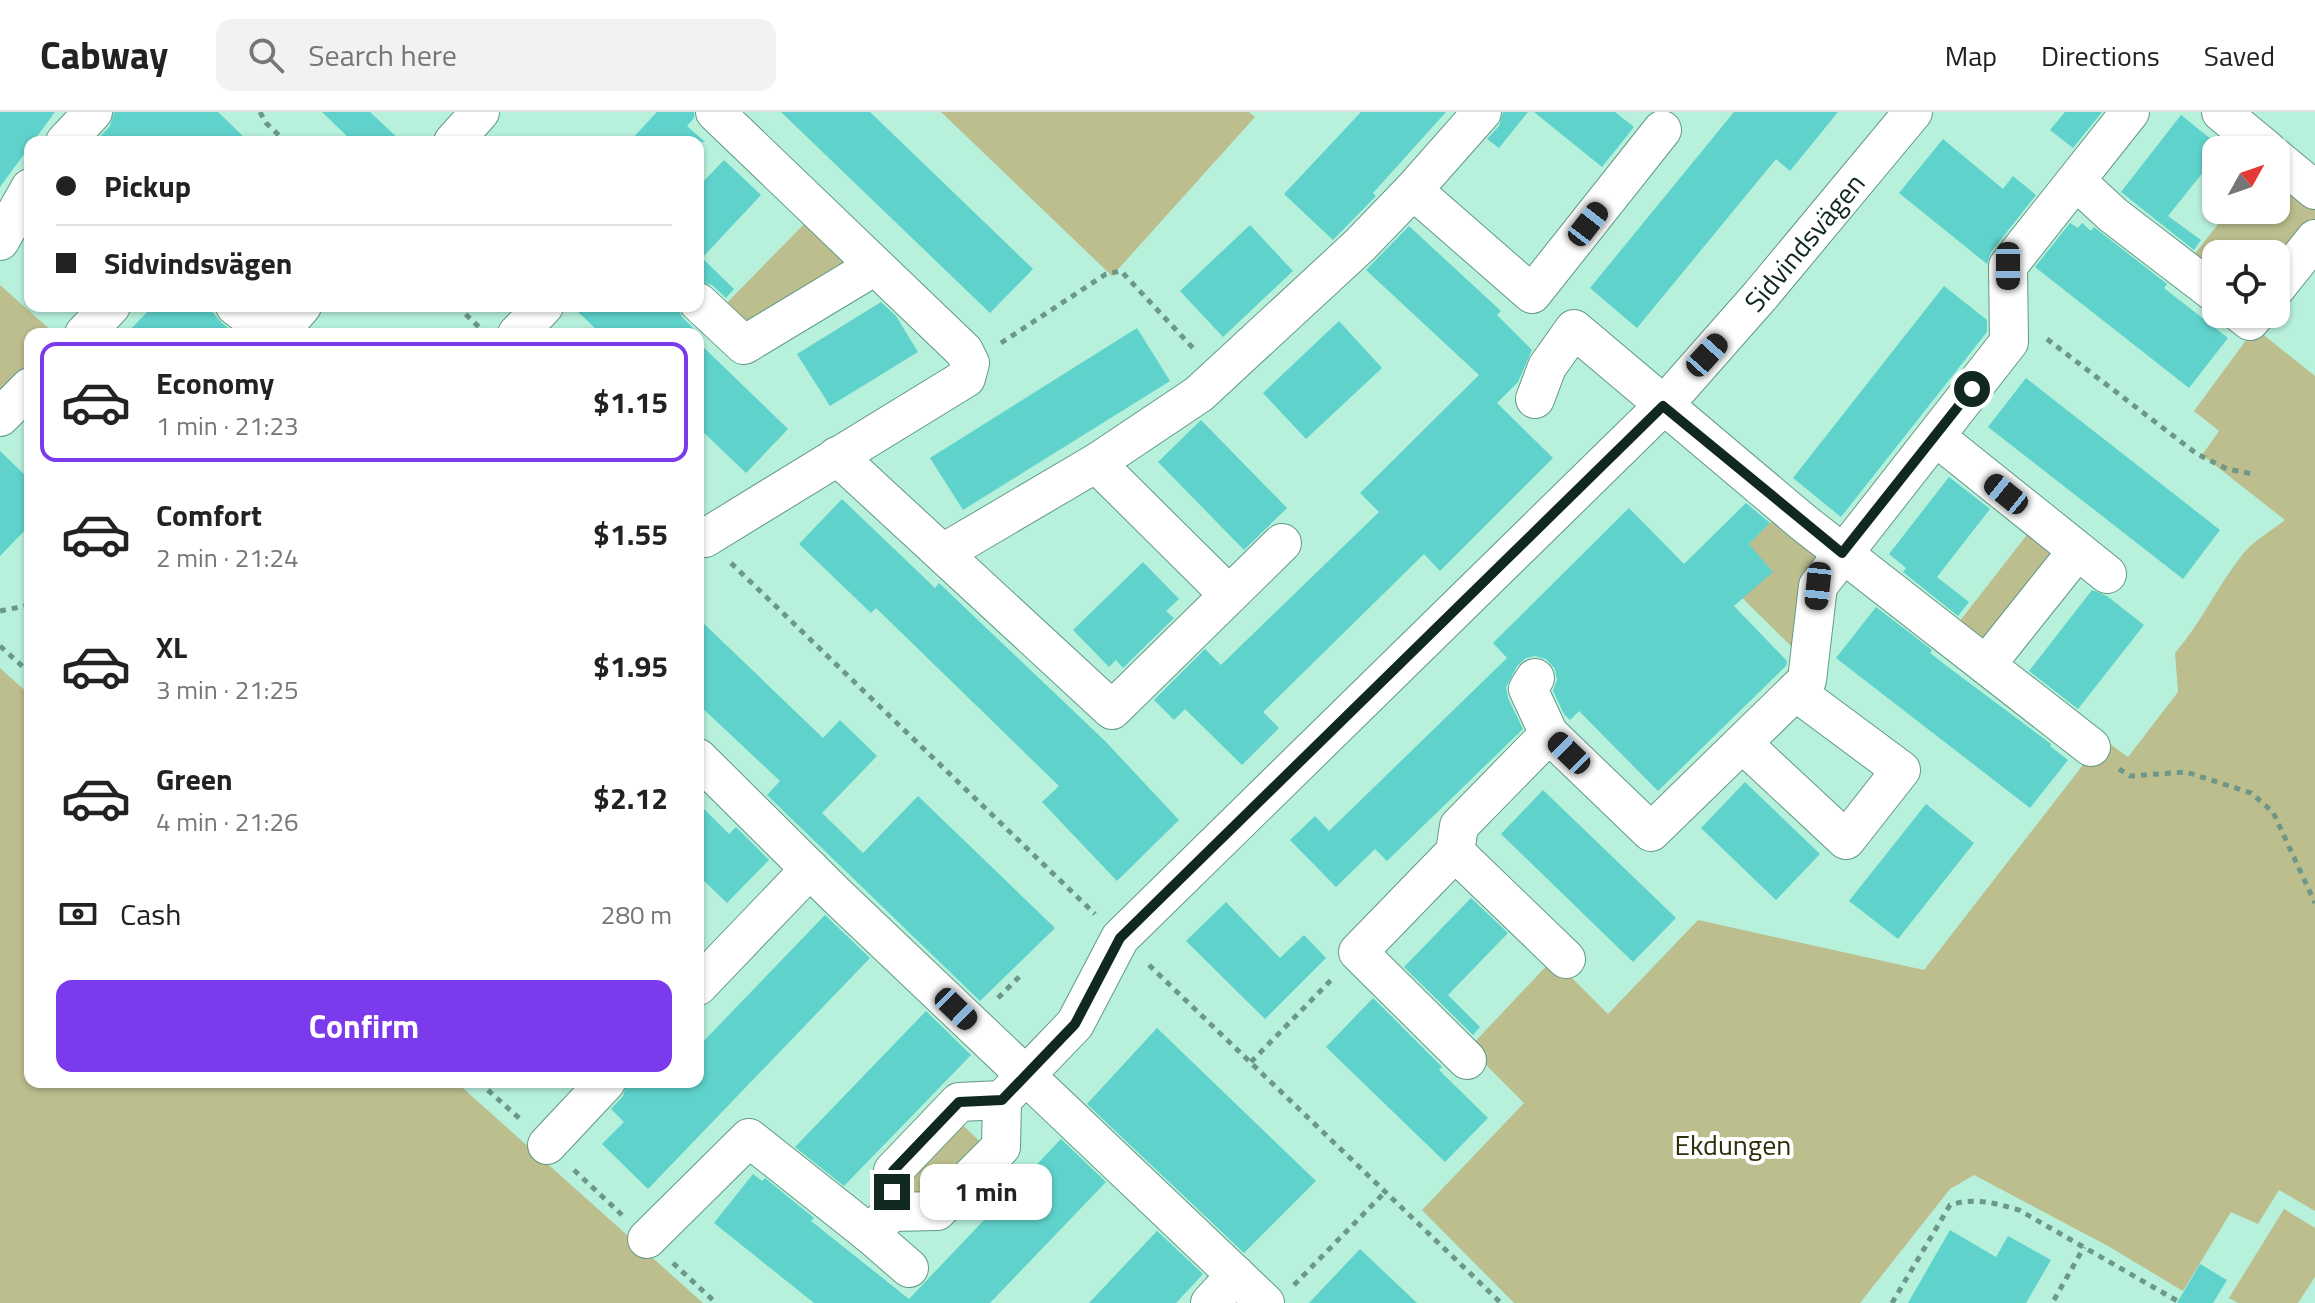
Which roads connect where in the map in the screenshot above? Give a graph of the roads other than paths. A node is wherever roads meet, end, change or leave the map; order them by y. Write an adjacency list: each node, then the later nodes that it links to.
1 (93, 112): 9 (street)
2 (480, 112): 10 (street)
3 (1482, 112): 14 (street)
4 (1913, 112): 33 (street, Sidvindsvägen)
5 (2130, 112): 13 (street)
6 (2221, 112): 11 (street)
7 (711, 125): 19 (street)
8 (1662, 130): 22 (street)
9 (71, 136)
10 (458, 136)
11 (2250, 136)
12 (2290, 169): 15 (street)
13 (2076, 181): 21 (street); 35 (street)
14 (1413, 190): 22 (street); 37 (street)
15 (2315, 190)
16 (24, 199): 18 (street)
17 (2315, 239): 20 (street)
18 (0, 241)
19 (875, 266): 23 (street); 36 (street)
20 (2290, 270)
21 (2202, 283)
22 (1532, 294): 30 (street)
23 (704, 308)
24 (105, 312): 28 (street)
25 (243, 312): 26 (street)
26 (297, 312)
27 (538, 312): 29 (street)
28 (90, 328)
29 (523, 328)
30 (1574, 329): 32 (street); 33 (street)
31 (24, 393): 34 (street)
32 (1535, 399)
33 (1663, 406): 42 (street); 58 (street, Sidvindsvägen)
34 (0, 417)
35 (1936, 437): 40 (street); 42 (street)
36 (837, 456): 38 (street); 41 (street)
37 (1096, 463): 41 (street); 44 (street)
38 (705, 538)
39 (1282, 543): 44 (street)
40 (2077, 551): 43 (street); 45 (street)
41 (943, 553): 44 (street)
42 (1842, 553): 45 (street); 47 (street)
43 (2107, 574)
44 (1229, 595)
45 (1986, 665): 50 (street)
46 (1535, 678): 48 (street)
47 (1796, 692): 49 (street); 49 (street)
48 (1549, 734): 49 (street); 52 (street)
49 (1743, 744)
50 (2091, 747)
51 (704, 764): 53 (street)
52 (1455, 852): 54 (street); 56 (street)
53 (810, 869): 55 (street); 58 (street)
54 (1566, 959)
55 (704, 980)
56 (1467, 1060)
57 (600, 1088): 59 (street)
58 (1014, 1088): 60 (street); 60 (street); 63 (street)
59 (547, 1145)
60 (880, 1223): 61 (street); 62 (street)
61 (647, 1239)
62 (909, 1268)
63 (1236, 1275): 64 (street); 65 (street)
64 (1277, 1297)
65 (1210, 1303)

